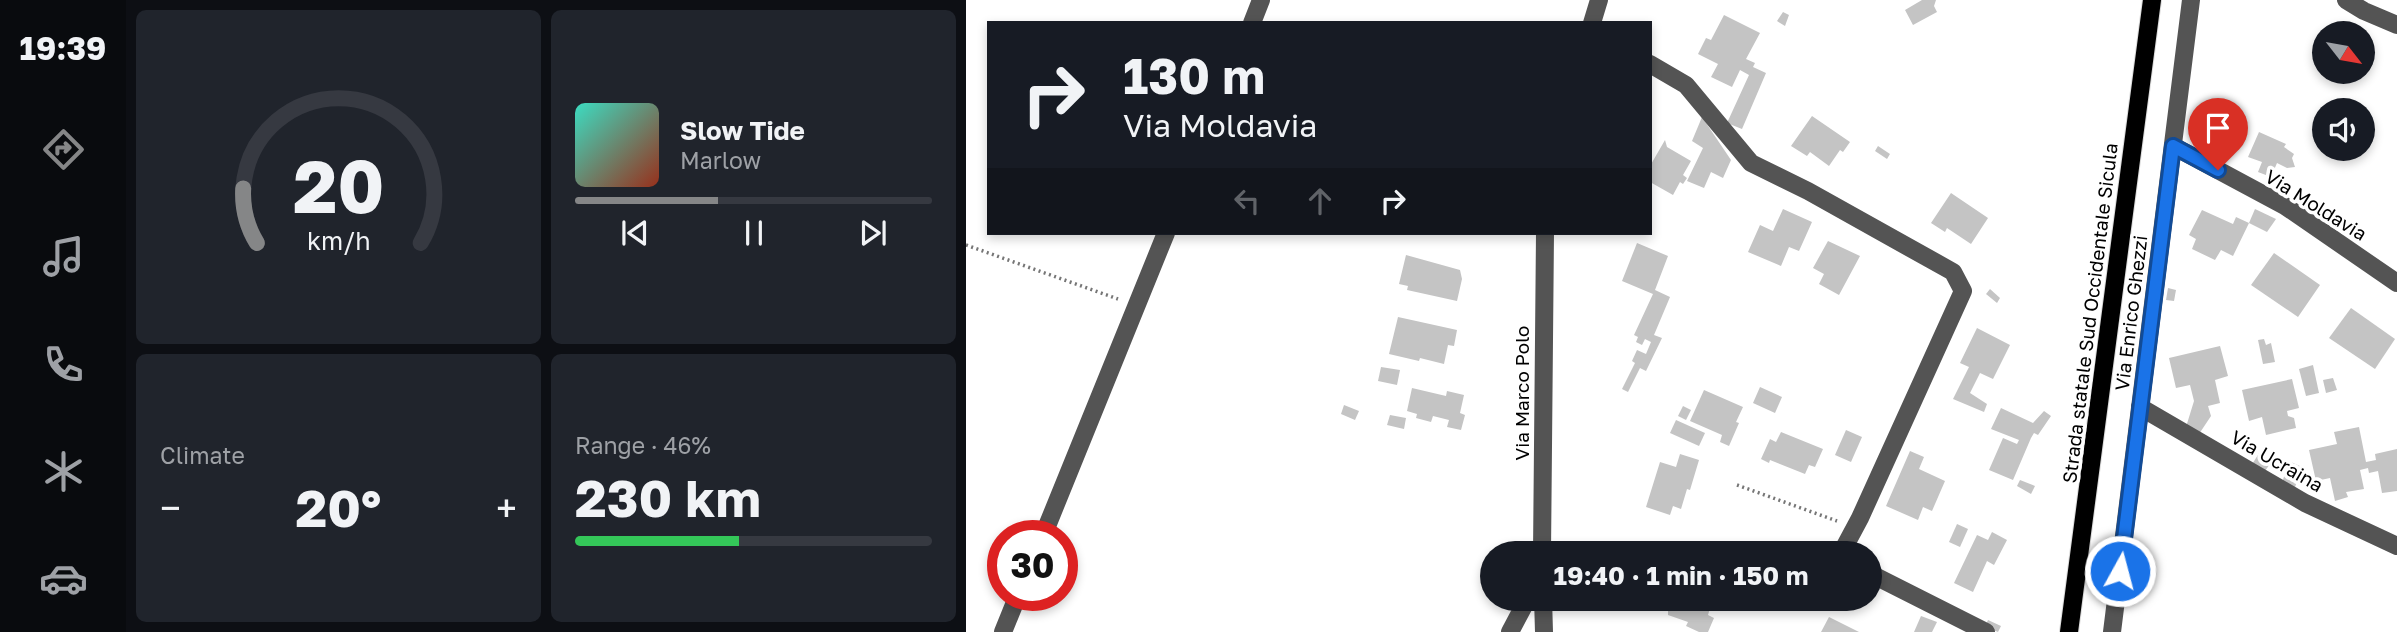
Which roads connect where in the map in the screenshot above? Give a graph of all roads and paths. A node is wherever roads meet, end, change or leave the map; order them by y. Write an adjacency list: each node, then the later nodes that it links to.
1 (1261, 0): 6 (street)
2 (1599, 0): 7 (street)
3 (2152, 0): 31 (main road, Strada statale Sud Occidentale Sicula)
4 (2191, 0): 10 (street, Via Enrico Ghezzi)
5 (2346, 0): 8 (street)
6 (1253, 21)
7 (1593, 21)
8 (2397, 25)
9 (1652, 65): 19 (street)
10 (2173, 146): 14 (street, Via Moldavia); 16 (street, Via Enrico Ghezzi)
11 (1165, 235): 15 (street)
12 (1545, 235): 20 (street, Via Marco Polo)
13 (966, 246): 15 (path)
14 (2397, 283)
15 (1137, 305): 18 (street)
16 (2140, 407): 22 (street, Via Ucraina); 32 (street, Via Enrico Ghezzi)
17 (1737, 485): 19 (path)
18 (1050, 520)
19 (1855, 528): 21 (street)
20 (1542, 541)
21 (1848, 541)
22 (2397, 546)
23 (1882, 580): 30 (street)
24 (1012, 611): 27 (street)
25 (1521, 611): 28 (street)
26 (1543, 611): 29 (street)
27 (1003, 632)
28 (1510, 632)
29 (1544, 632)
30 (1986, 632)
31 (2069, 632)
32 (2112, 632)

